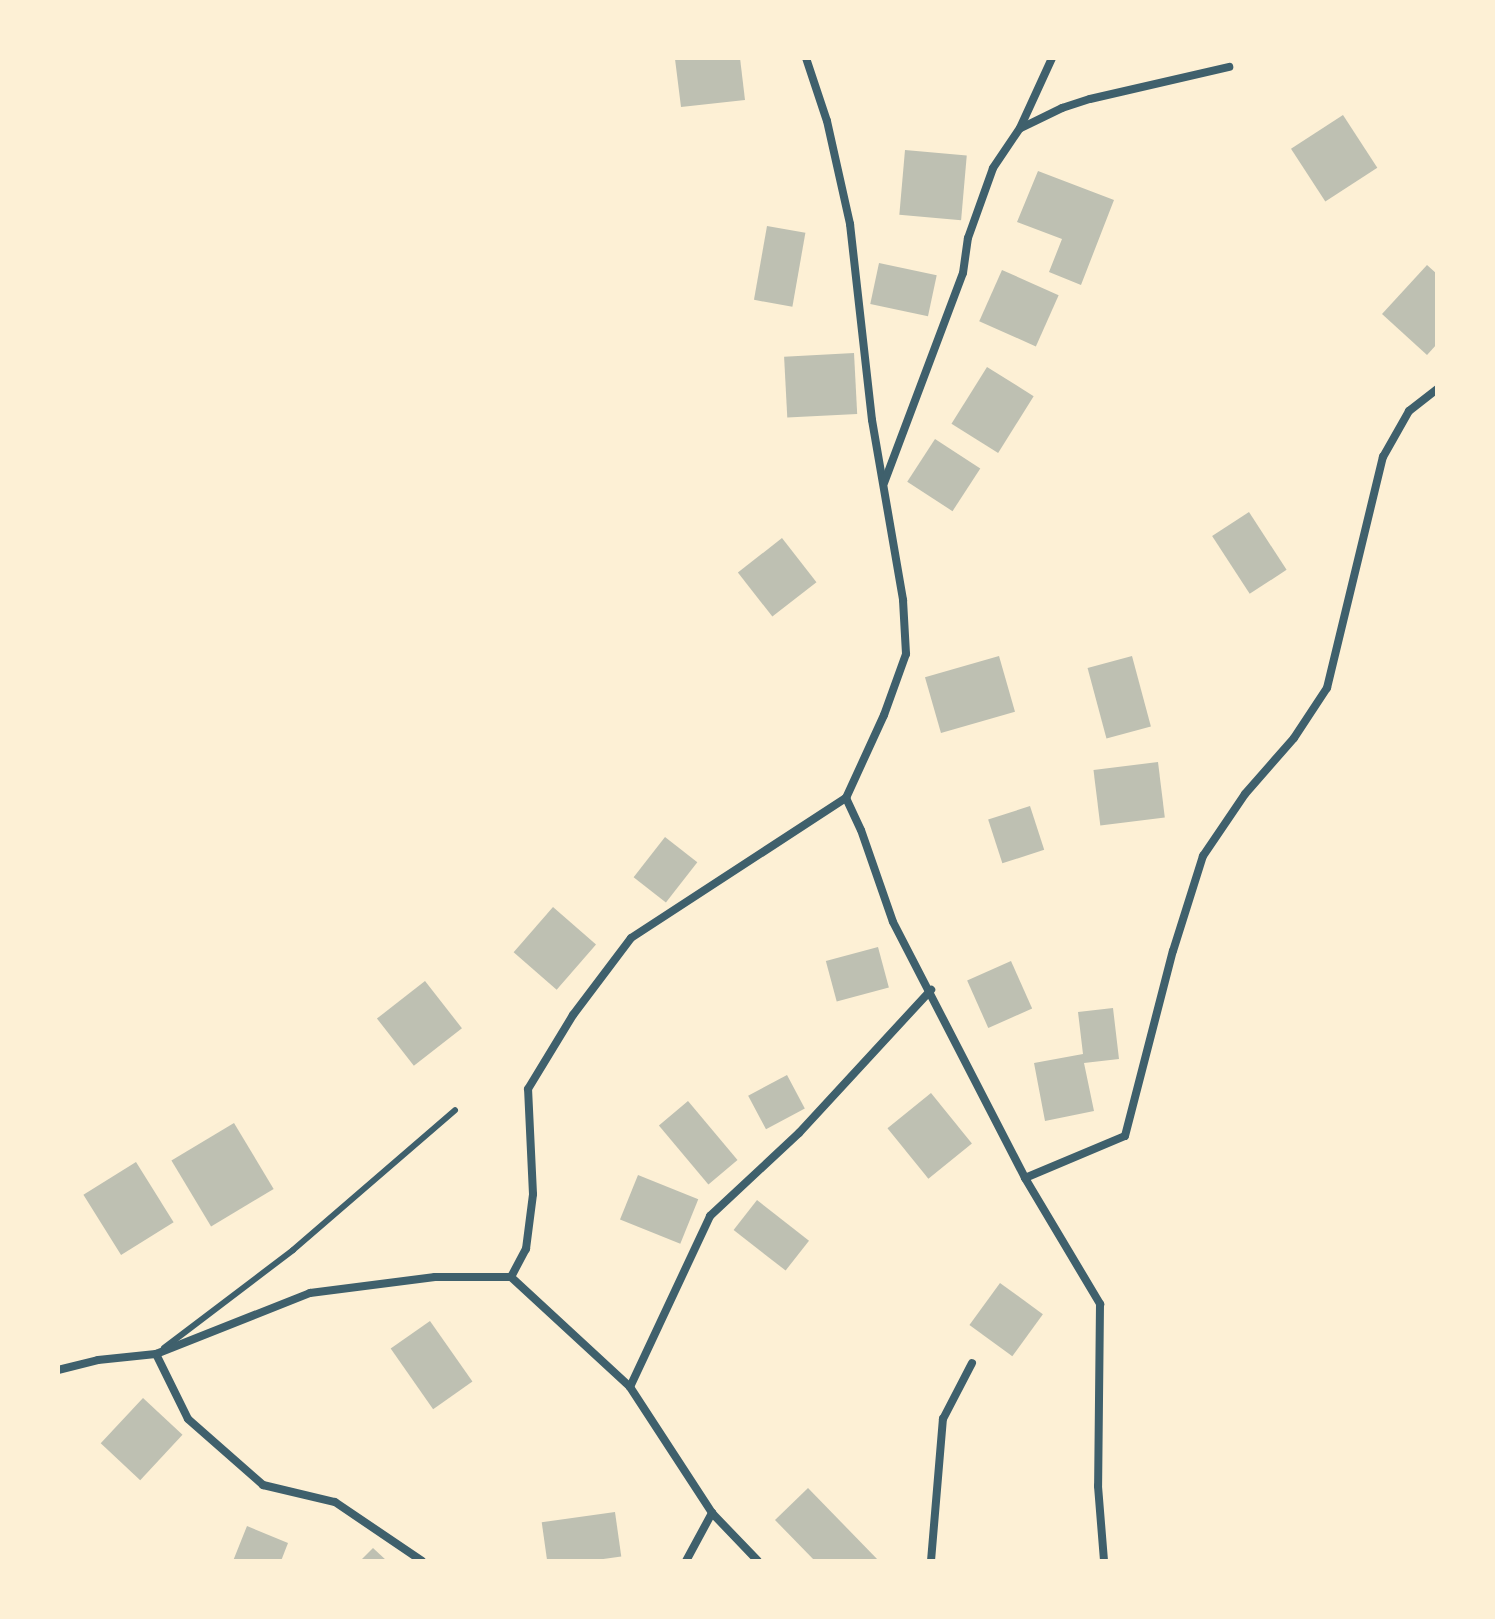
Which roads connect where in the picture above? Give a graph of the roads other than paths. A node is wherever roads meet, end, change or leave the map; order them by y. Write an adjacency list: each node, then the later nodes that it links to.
1 (806, 58): 6 (street)
2 (1052, 58): 4 (street)
3 (1229, 67): 4 (street)
4 (1020, 128): 6 (street)
5 (1437, 389): 10 (street)
6 (884, 484): 7 (street)
7 (846, 798): 8 (street); 11 (street)
8 (931, 990): 10 (street); 15 (street)
9 (455, 1110): 12 (lane)
10 (1025, 1178): 21 (street)
11 (511, 1277): 12 (street); 15 (street)
12 (156, 1354): 14 (street); 17 (street)
13 (972, 1363): 20 (street)
14 (58, 1370)
15 (630, 1387): 16 (street)
16 (712, 1513): 18 (street); 19 (street)
17 (422, 1561)
18 (686, 1561)
19 (758, 1561)
20 (931, 1561)
21 (1104, 1561)

